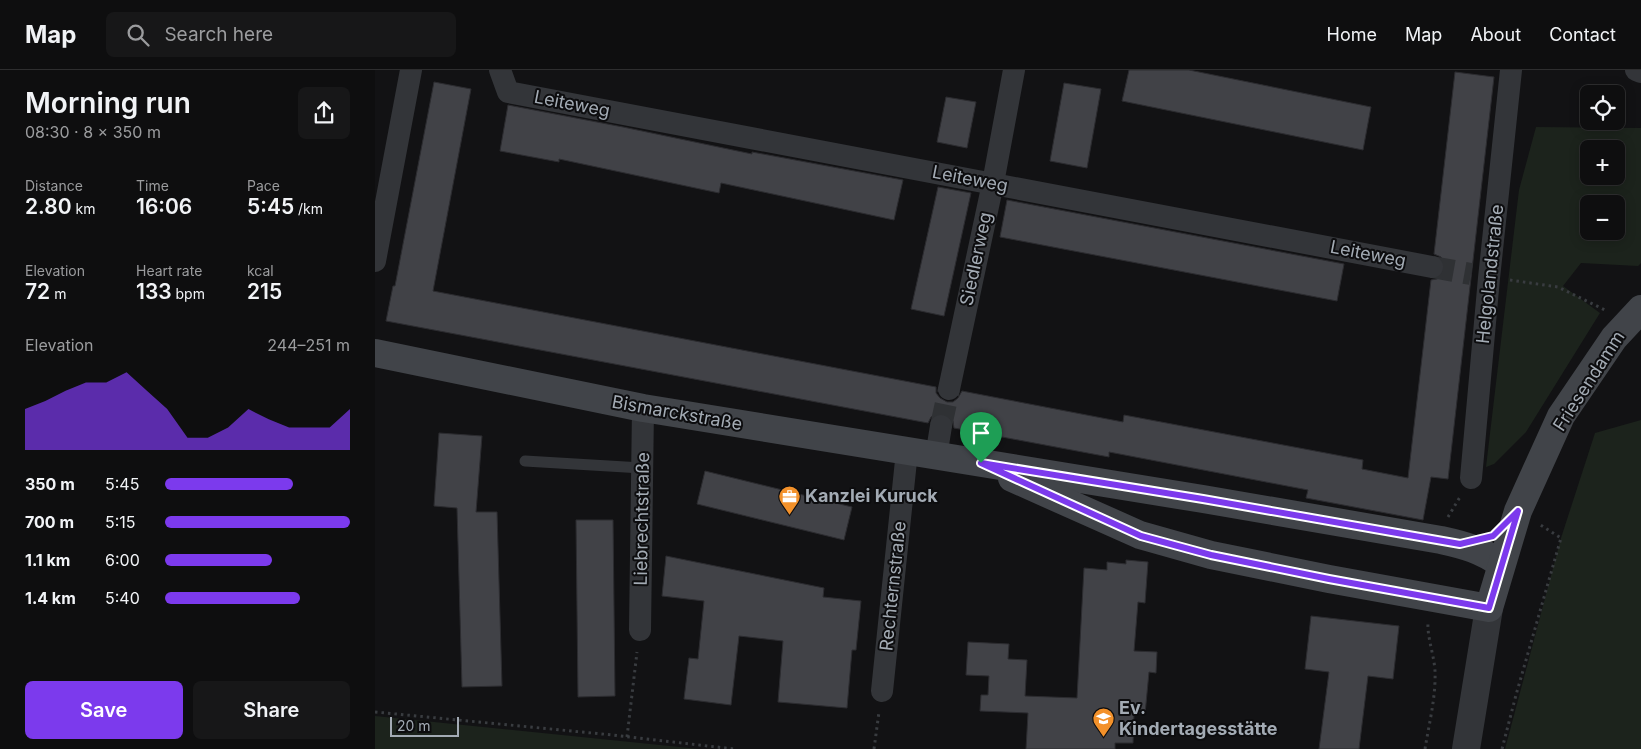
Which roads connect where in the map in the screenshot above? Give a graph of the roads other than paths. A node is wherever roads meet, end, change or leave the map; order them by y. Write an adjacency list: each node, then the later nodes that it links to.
1 (411, 70): 8 (street)
2 (499, 70): 7 (street, Leiteweg)
3 (1014, 70): 7 (street, Siedlerweg)
4 (1511, 70): 20 (street, Helgolandstraße)
5 (1636, 70): 6 (street)
6 (1641, 72)
7 (993, 183): 9 (street, Leiteweg); 12 (street, Siedlerweg)
8 (375, 261)
9 (1432, 266)
10 (1635, 315): 21 (main road, Friesendamm)
11 (375, 353): 13 (main road, Bismarckstraße)
12 (949, 389)
13 (643, 408): 15 (main road, Bismarckstraße); 19 (street, Liebrechtstraße)
14 (941, 426): 16 (street)
15 (907, 451): 16 (main road, Bismarckstraße); 26 (street, Rechternstraße)
16 (936, 456): 18 (main road, Bismarckstraße)
17 (525, 461): 19 (lane)
18 (981, 463): 22 (main road, Bismarckstraße); 24 (main road, Bismarckstraße)
19 (642, 468): 25 (street, Liebrechtstraße)
20 (1471, 478)
21 (1518, 511): 22 (main road, Friesendamm); 23 (main road, Friesendamm)
22 (1460, 544): 23 (main road, Bismarckstraße)
23 (1501, 564): 24 (main road, Friesendamm)
24 (1489, 608): 27 (street)
25 (640, 630)
26 (882, 691)
27 (1466, 749)

